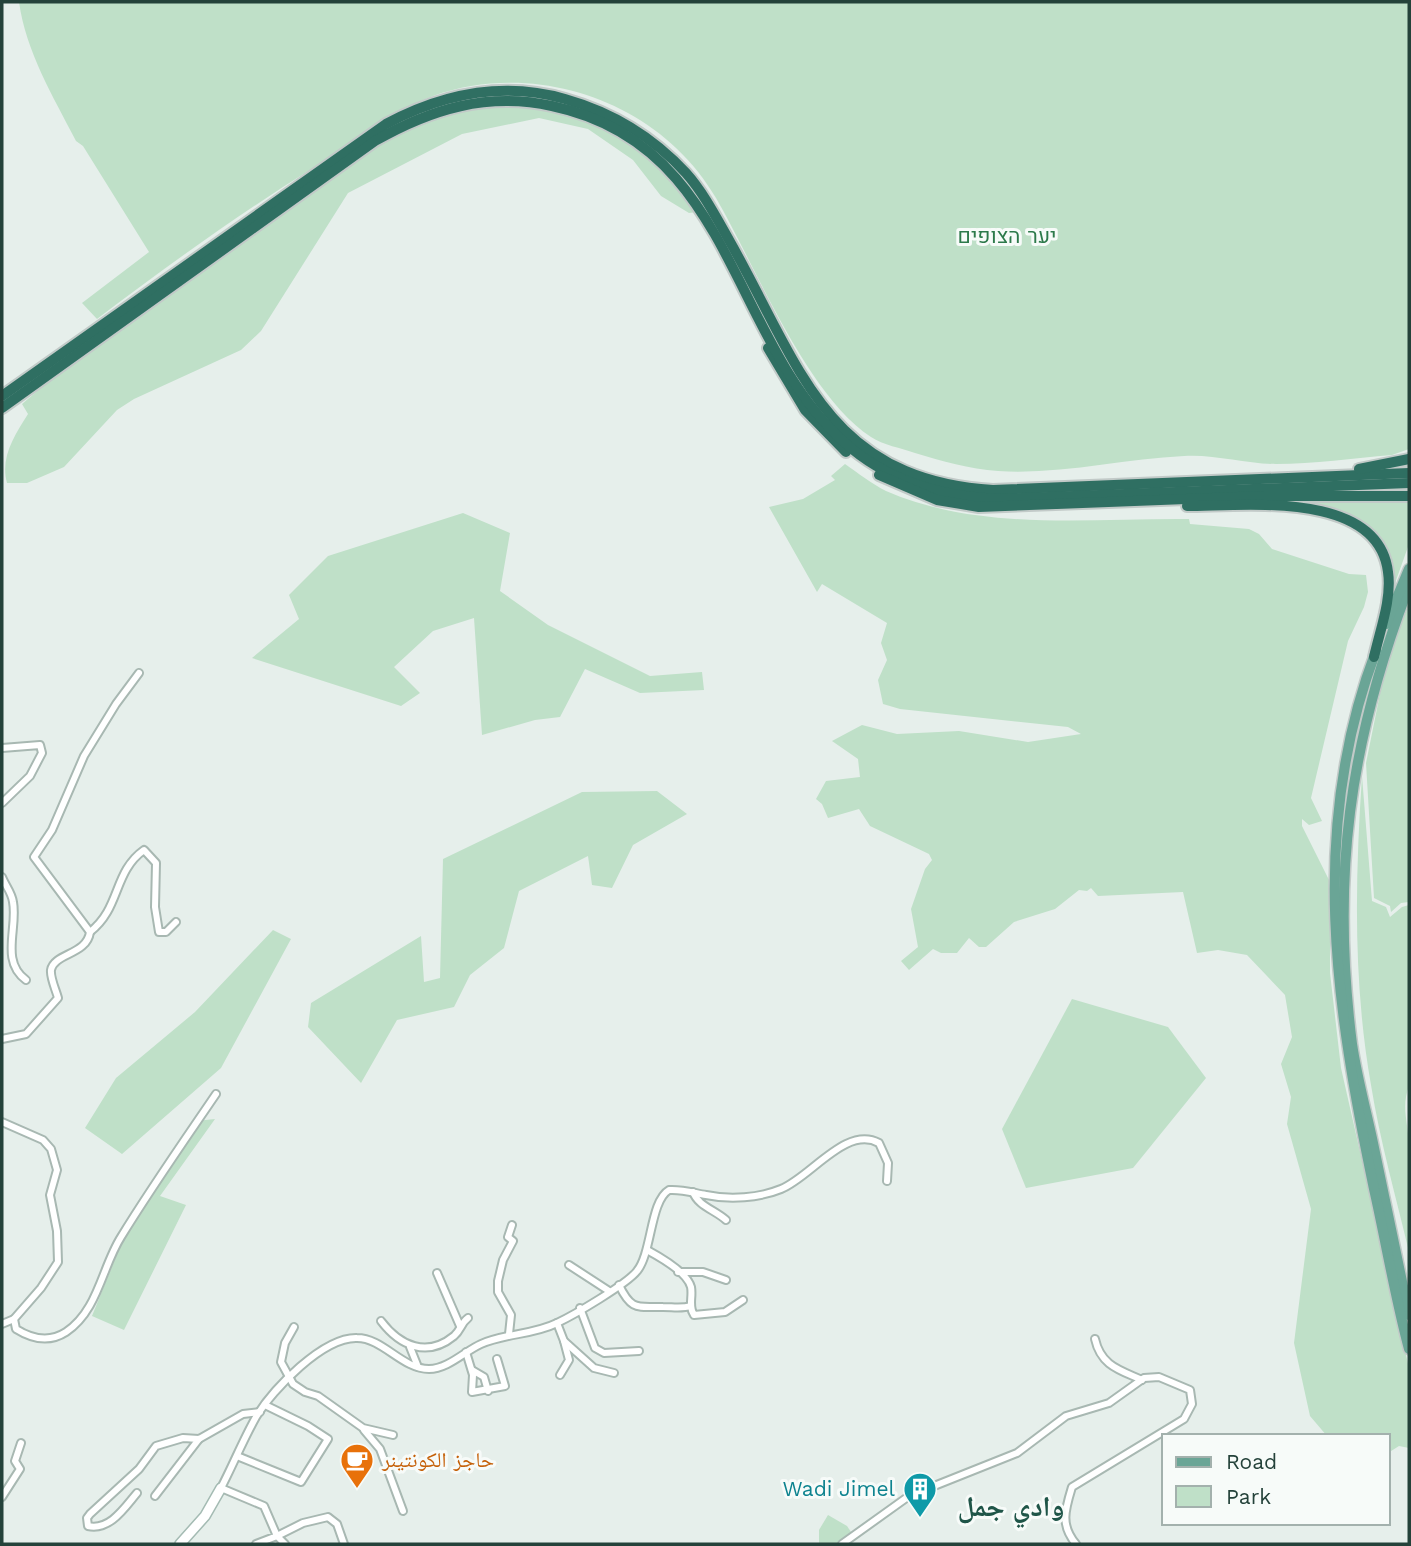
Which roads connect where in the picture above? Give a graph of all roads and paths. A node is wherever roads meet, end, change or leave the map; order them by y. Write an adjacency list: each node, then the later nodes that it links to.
1 (733, 266): 3 (highway); 7 (highway); 9 (highway)
2 (2, 396): 6 (highway)
3 (2, 408)
4 (1409, 459): 6 (highway)
5 (1409, 473): 6 (highway)
6 (1300, 477)
7 (1409, 483)
8 (1409, 496): 9 (highway)
9 (1051, 505): 12 (highway)
10 (1409, 569): 12 (main road)
11 (1409, 586): 37 (main road)
12 (1374, 657): 49 (main road)
13 (139, 673): 18 (street)
14 (2, 748): 15 (street)
15 (2, 803)
16 (2, 877): 19 (street)
17 (176, 922): 18 (street)
18 (90, 932): 20 (street)
19 (26, 980)
20 (2, 1039)
21 (216, 1094): 39 (street)
22 (2, 1122): 39 (street)
23 (887, 1181): 24 (street)
24 (693, 1192): 25 (street); 27 (street)
25 (726, 1220)
26 (512, 1225): 45 (street)
27 (647, 1250): 29 (street); 32 (street)
28 (569, 1265): 33 (street)
29 (678, 1272): 31 (street); 35 (street)
30 (437, 1273): 43 (street)
31 (726, 1280)
32 (619, 1285): 33 (street); 35 (street)
33 (609, 1291): 36 (street)
34 (743, 1300): 35 (street)
35 (691, 1306)
36 (580, 1308): 41 (street); 50 (street)
37 (1409, 1315)
38 (468, 1318): 43 (street)
39 (14, 1319): 42 (street)
40 (381, 1321): 48 (street)
41 (557, 1323): 45 (street); 47 (street)
42 (2, 1324)
43 (460, 1326): 48 (street)
44 (294, 1327): 57 (street)
45 (509, 1334): 51 (street)
46 (1095, 1339): 58 (street)
47 (564, 1340): 55 (street); 56 (street)
48 (410, 1347): 53 (street)
49 (1409, 1349)
50 (639, 1351)
51 (466, 1352): 53 (street); 54 (street)
52 (497, 1359): 59 (street)
53 (418, 1367): 57 (street)
54 (472, 1370): 59 (street); 59 (street)
55 (614, 1373)
56 (560, 1375)
57 (289, 1379): 60 (street); 62 (street)
58 (1142, 1380): 77 (street); 78 (street)
59 (488, 1391)
60 (265, 1405): 61 (street); 66 (street)
61 (260, 1412): 64 (street); 66 (street)
62 (363, 1428): 63 (street); 71 (street)
63 (393, 1435)
64 (199, 1439): 68 (street); 69 (street)
65 (21, 1443): 70 (street)
66 (237, 1456): 67 (street)
67 (221, 1488): 72 (street); 73 (street)
68 (137, 1493)
69 (155, 1496)
70 (2, 1497)
71 (403, 1511)
72 (277, 1536): 74 (street); 75 (street); 76 (street)
73 (180, 1544)
74 (256, 1544)
75 (285, 1544)
76 (344, 1544)
77 (842, 1544)
78 (1076, 1544)

